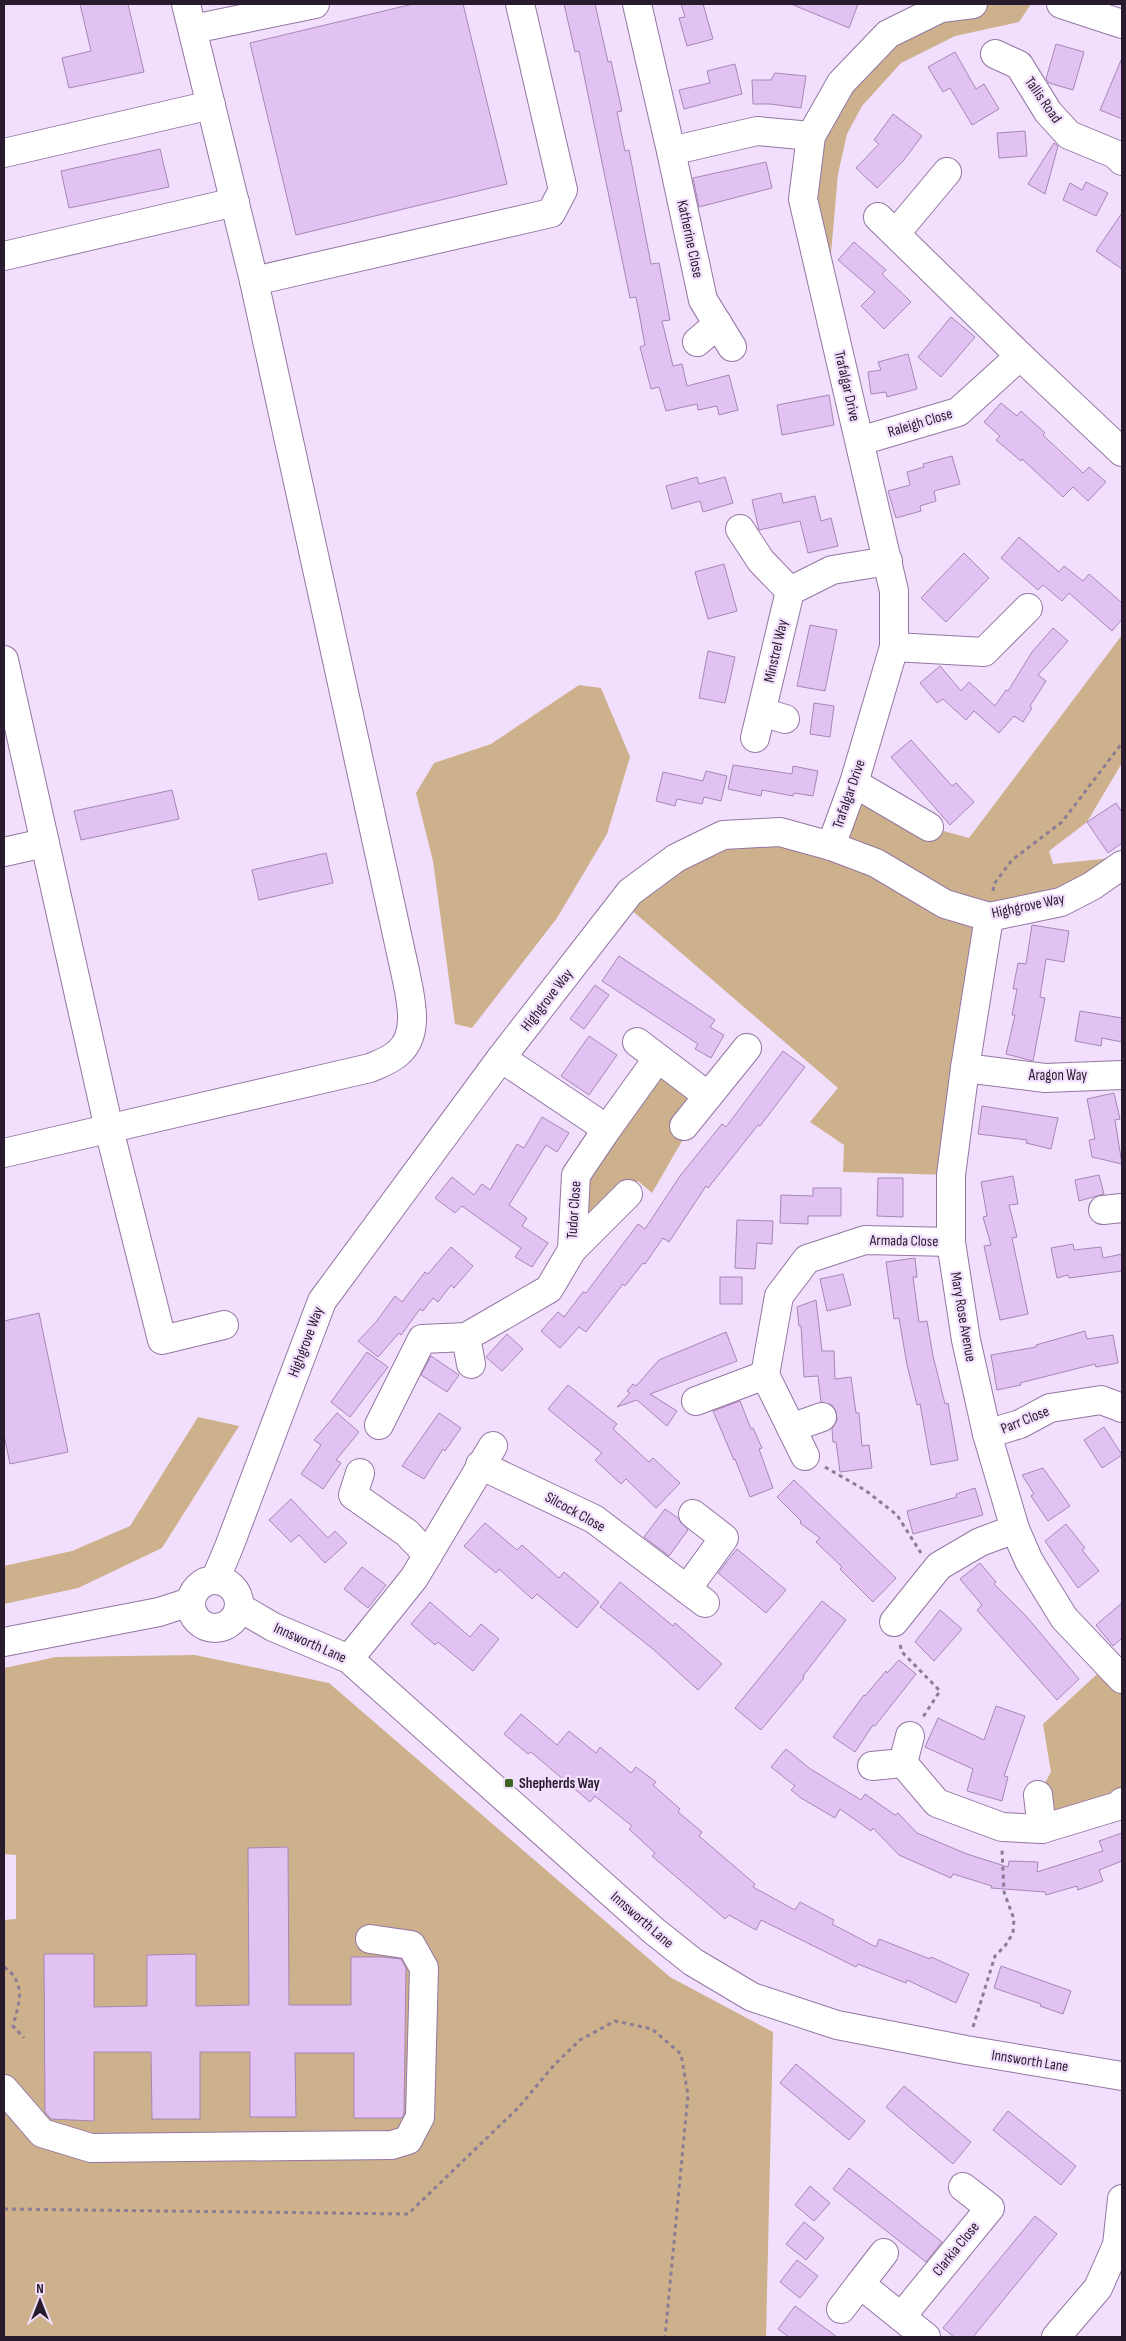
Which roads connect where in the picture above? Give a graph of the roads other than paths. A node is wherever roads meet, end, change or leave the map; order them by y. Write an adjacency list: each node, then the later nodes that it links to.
1 (315, 4): 6 (street)
2 (520, 4): 17 (street)
3 (637, 4): 11 (street, Katherine Close)
4 (973, 4): 10 (street, Trafalgar Drive)
5 (1061, 4): 7 (street)
6 (190, 17): 9 (street)
7 (1122, 24)
8 (1015, 55): 13 (street, Tallis Road)
9 (211, 105): 12 (street); 15 (street)
10 (812, 136): 11 (street); 22 (street, Trafalgar Drive)
11 (671, 151): 18 (street, Katherine Close)
12 (4, 153)
13 (1122, 162)
14 (947, 172): 21 (street)
15 (235, 202): 16 (street); 17 (street)
16 (4, 256)
17 (254, 281): 44 (street)
18 (718, 324): 19 (street); 20 (street, Katherine Close)
19 (697, 342)
20 (732, 347)
21 (1020, 356): 22 (street, Raleigh Close); 23 (street)
22 (860, 441): 25 (street, Trafalgar Drive)
23 (1122, 450)
24 (740, 529): 26 (street)
25 (888, 561): 26 (street); 28 (street, Trafalgar Drive)
26 (790, 591): 30 (street, Minstrel Way)
27 (1028, 608): 28 (street)
28 (894, 647): 31 (street, Trafalgar Drive)
29 (4, 660): 33 (street)
30 (755, 738)
31 (854, 782): 32 (street); 34 (street, Trafalgar Drive)
32 (929, 827)
33 (44, 844): 35 (street); 44 (street)
34 (831, 846): 37 (street, Highgrove Way); 39 (street, Highgrove Way)
35 (4, 852)
36 (1122, 866): 37 (street, Highgrove Way)
37 (989, 916): 40 (street, Mary Rose Avenue)
38 (747, 1048): 42 (street)
39 (501, 1058): 45 (street); 65 (street, Highgrove Way)
40 (964, 1068): 41 (street, Aragon Way); 48 (street, Mary Rose Avenue)
41 (1122, 1075)
42 (708, 1096): 43 (street); 45 (street, Tudor Close)
43 (684, 1126)
44 (109, 1129): 46 (street); 50 (street)
45 (607, 1129): 49 (street, Tudor Close)
46 (4, 1153)
47 (628, 1194): 49 (street)
48 (951, 1242): 53 (street, Armada Close); 59 (street, Mary Rose Avenue)
49 (572, 1250): 51 (street, Tudor Close)
50 (224, 1325)
51 (454, 1338): 52 (street); 57 (street, Tudor Close)
52 (471, 1364)
53 (765, 1375): 54 (street); 58 (street)
54 (696, 1401)
55 (1122, 1408): 59 (street, Parr Close)
56 (822, 1417): 58 (street)
57 (380, 1425)
58 (791, 1428): 60 (street)
59 (987, 1434): 63 (street, Mary Rose Avenue)
60 (805, 1456)
61 (360, 1473): 64 (street)
62 (693, 1514): 64 (street, Silcock Close)
63 (1015, 1529): 68 (street); 71 (street, Mary Rose Avenue)
64 (428, 1555): 70 (street)
65 (214, 1580): 66 (street); 67 (street)
66 (190, 1602): 67 (street); 69 (street)
67 (240, 1607): 70 (street, Innsworth Lane)
68 (894, 1622)
69 (4, 1642)
70 (350, 1659): 79 (street, Innsworth Lane)
71 (1122, 1678)
72 (910, 1736): 73 (street)
73 (903, 1763): 74 (street); 77 (street)
74 (872, 1766)
75 (1038, 1795): 77 (street)
76 (1122, 1802): 77 (street)
77 (1042, 1829)
78 (370, 1939): 80 (street)
79 (1122, 2076)
80 (4, 2088)
81 (963, 2187): 86 (street, Clarkia Close)
82 (1122, 2199): 87 (street)
83 (884, 2253): 84 (street)
84 (860, 2284): 85 (street); 86 (street)
85 (841, 2309)
86 (901, 2317): 88 (street)
87 (1066, 2334)
88 (926, 2337)

